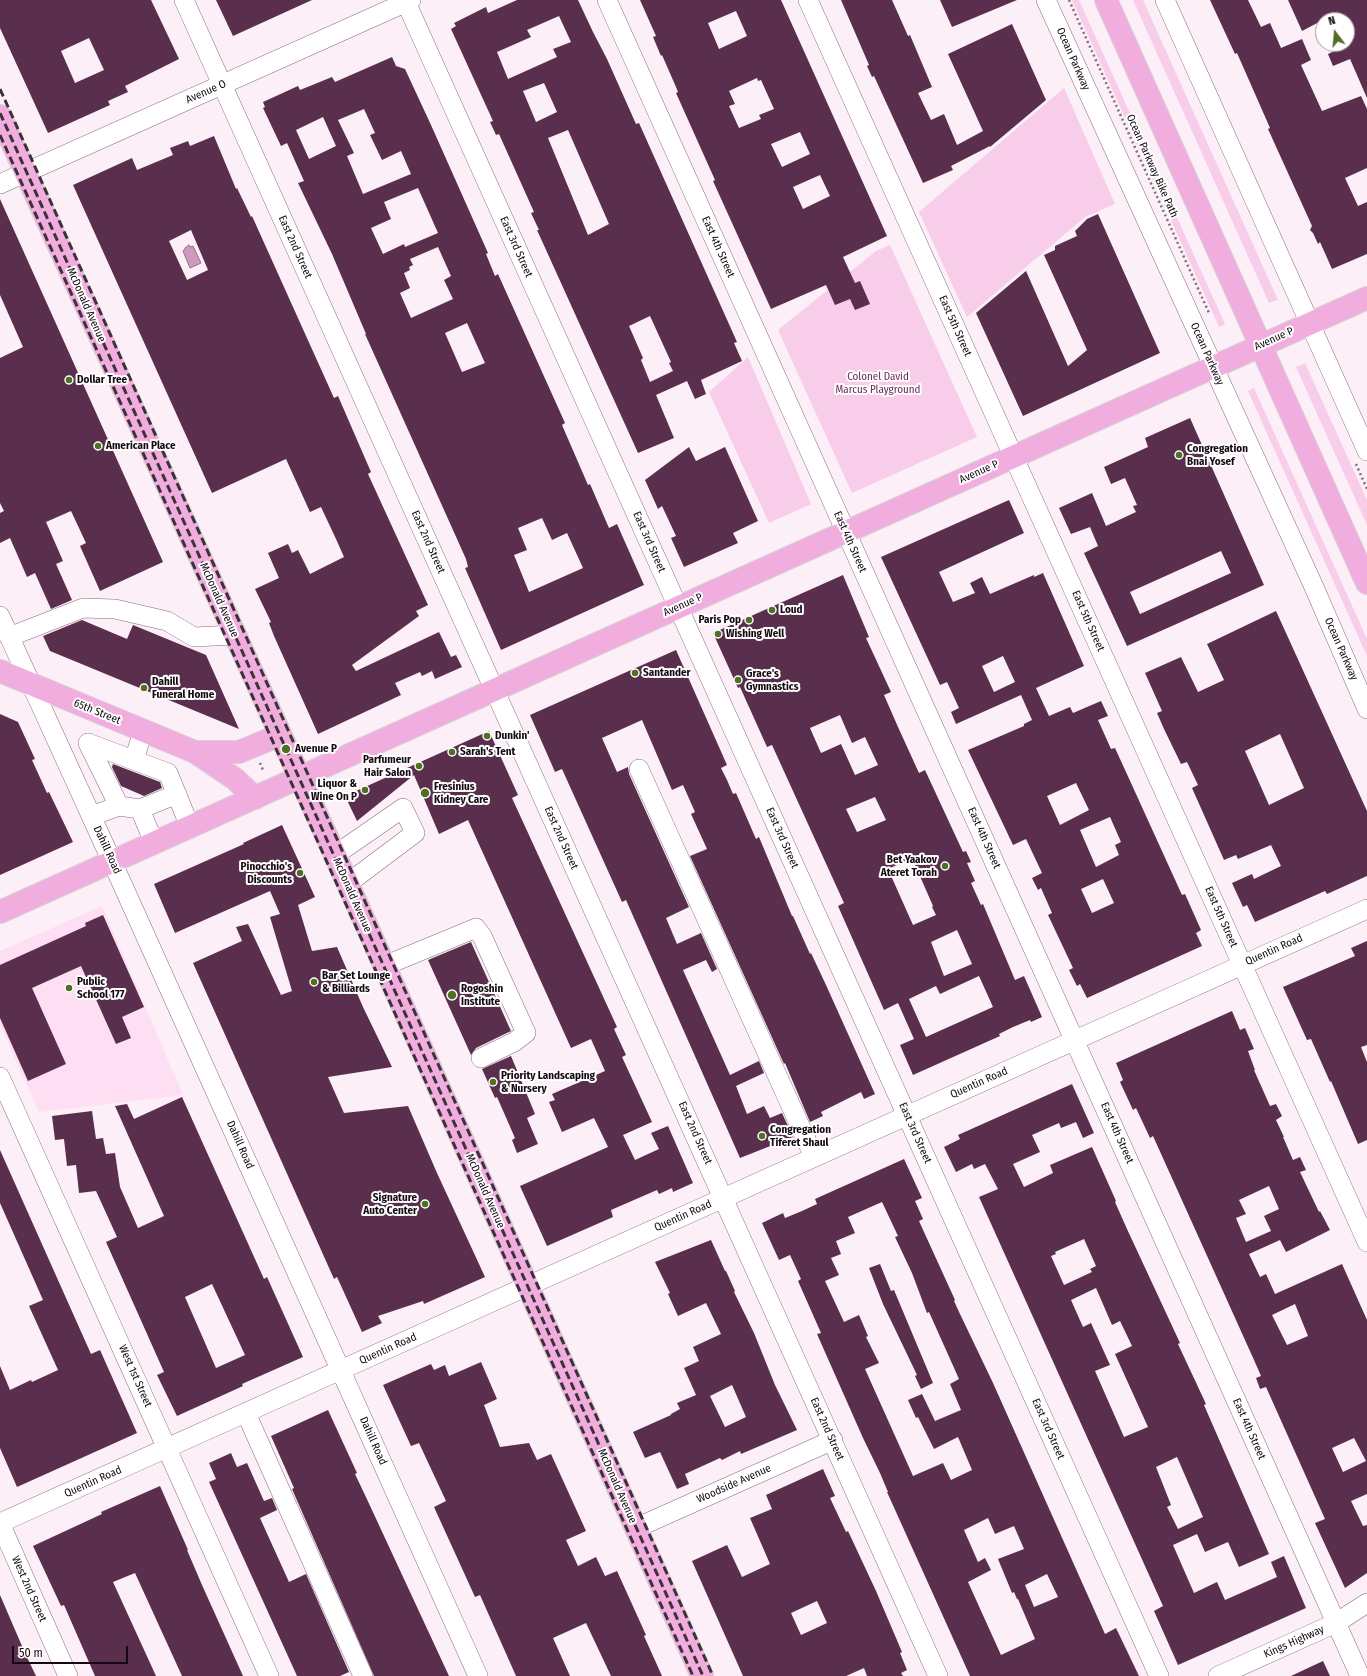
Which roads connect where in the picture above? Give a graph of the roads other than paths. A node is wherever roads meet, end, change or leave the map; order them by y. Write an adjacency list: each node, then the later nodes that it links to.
1 (184, 0): 8 (street, East 2nd Street)
2 (607, 0): 18 (street, East 4th Street)
3 (808, 0): 17 (street, East 5th Street)
4 (1046, 0): 15 (street, Ocean Parkway)
5 (1106, 0): 14 (main road)
6 (1165, 0): 13 (street)
7 (408, 1): 8 (street, Avenue O); 20 (street, East 3rd Street)
8 (222, 85): 10 (street, Avenue O); 26 (street, East 2nd Street)
9 (0, 116): 10 (main road, McDonald Avenue)
10 (26, 173): 11 (street, Avenue O); 22 (main road, McDonald Avenue)
11 (0, 184)
12 (1367, 298): 13 (main road, Avenue P)
13 (1310, 323): 14 (main road, Avenue P); 16 (street)
14 (1261, 345): 15 (main road, Avenue P); 19 (main road)
15 (1213, 366): 17 (main road, Avenue P); 27 (street, Ocean Parkway)
16 (1367, 451)
17 (1014, 456): 18 (main road, Avenue P); 46 (street, East 5th Street)
18 (846, 532): 20 (main road, Avenue P); 48 (street, East 4th Street)
19 (1367, 583)
20 (678, 607): 26 (main road, Avenue P); 51 (street, East 3rd Street)
21 (0, 616): 23 (street, Dahill Road)
22 (235, 635): 23 (street); 29 (main road, McDonald Avenue)
23 (9, 637): 25 (street, Dahill Road)
24 (0, 671): 25 (main road, 65th Street)
25 (30, 684): 28 (main road, 65th Street); 38 (street, Dahill Road)
26 (495, 690): 33 (main road, Avenue P); 53 (street, East 2nd Street)
27 (1367, 709)
28 (143, 731): 30 (main road, 65th Street); 31 (street)
29 (280, 735): 30 (main road, 65th Street); 33 (main road, McDonald Avenue)
30 (195, 752): 35 (main road, 65th Street)
31 (134, 760): 34 (street); 36 (street)
32 (638, 769): 52 (street)
33 (299, 778): 35 (main road, Avenue P); 41 (main road, McDonald Avenue)
34 (177, 794): 37 (street); 39 (street)
35 (255, 798): 39 (main road, Avenue P)
36 (119, 806): 37 (street); 38 (street)
37 (140, 809): 40 (street)
38 (91, 816): 42 (street, Dahill Road)
39 (190, 827): 40 (main road, Avenue P)
40 (154, 843): 42 (main road, Avenue P)
41 (334, 856): 43 (main road, McDonald Avenue); 43 (street)
42 (112, 862): 45 (main road, Avenue P); 56 (street, Dahill Road)
43 (347, 884): 47 (main road, McDonald Avenue)
44 (1367, 909): 46 (street, Quentin Road)
45 (0, 912)
46 (1242, 965): 48 (street, Quentin Road); 54 (street, East 5th Street)
47 (384, 966): 49 (street); 55 (main road, McDonald Avenue)
48 (1075, 1040): 51 (street, Quentin Road); 64 (street, East 4th Street)
49 (481, 1058)
50 (0, 1077): 59 (street, West 1st Street)
51 (907, 1115): 52 (street, Quentin Road); 71 (street, East 3rd Street)
52 (814, 1157): 53 (street, Quentin Road)
53 (724, 1198): 55 (street, Quentin Road); 58 (street, East 2nd Street)
54 (1367, 1242)
55 (528, 1286): 56 (street, Quentin Road); 61 (main road, McDonald Avenue)
56 (342, 1370): 57 (street, Quentin Road); 68 (street, Dahill Road)
57 (246, 1413): 59 (street, Quentin Road); 67 (street)
58 (833, 1440): 61 (street, Woodside Avenue); 70 (street, East 2nd Street)
59 (167, 1448): 60 (street, Quentin Road); 66 (street, West 1st Street)
60 (0, 1523): 65 (street, West 2nd Street)
61 (636, 1528): 69 (main road, McDonald Avenue)
62 (1367, 1603): 64 (street, Kings Highway)
63 (1367, 1617): 64 (street)
64 (1336, 1623): 72 (street, Kings Highway); 73 (street, East 4th Street)
65 (68, 1676)
66 (269, 1676)
67 (363, 1676)
68 (478, 1676)
69 (702, 1676)
70 (938, 1676)
71 (1159, 1676)
72 (1218, 1676)
73 (1360, 1676)

